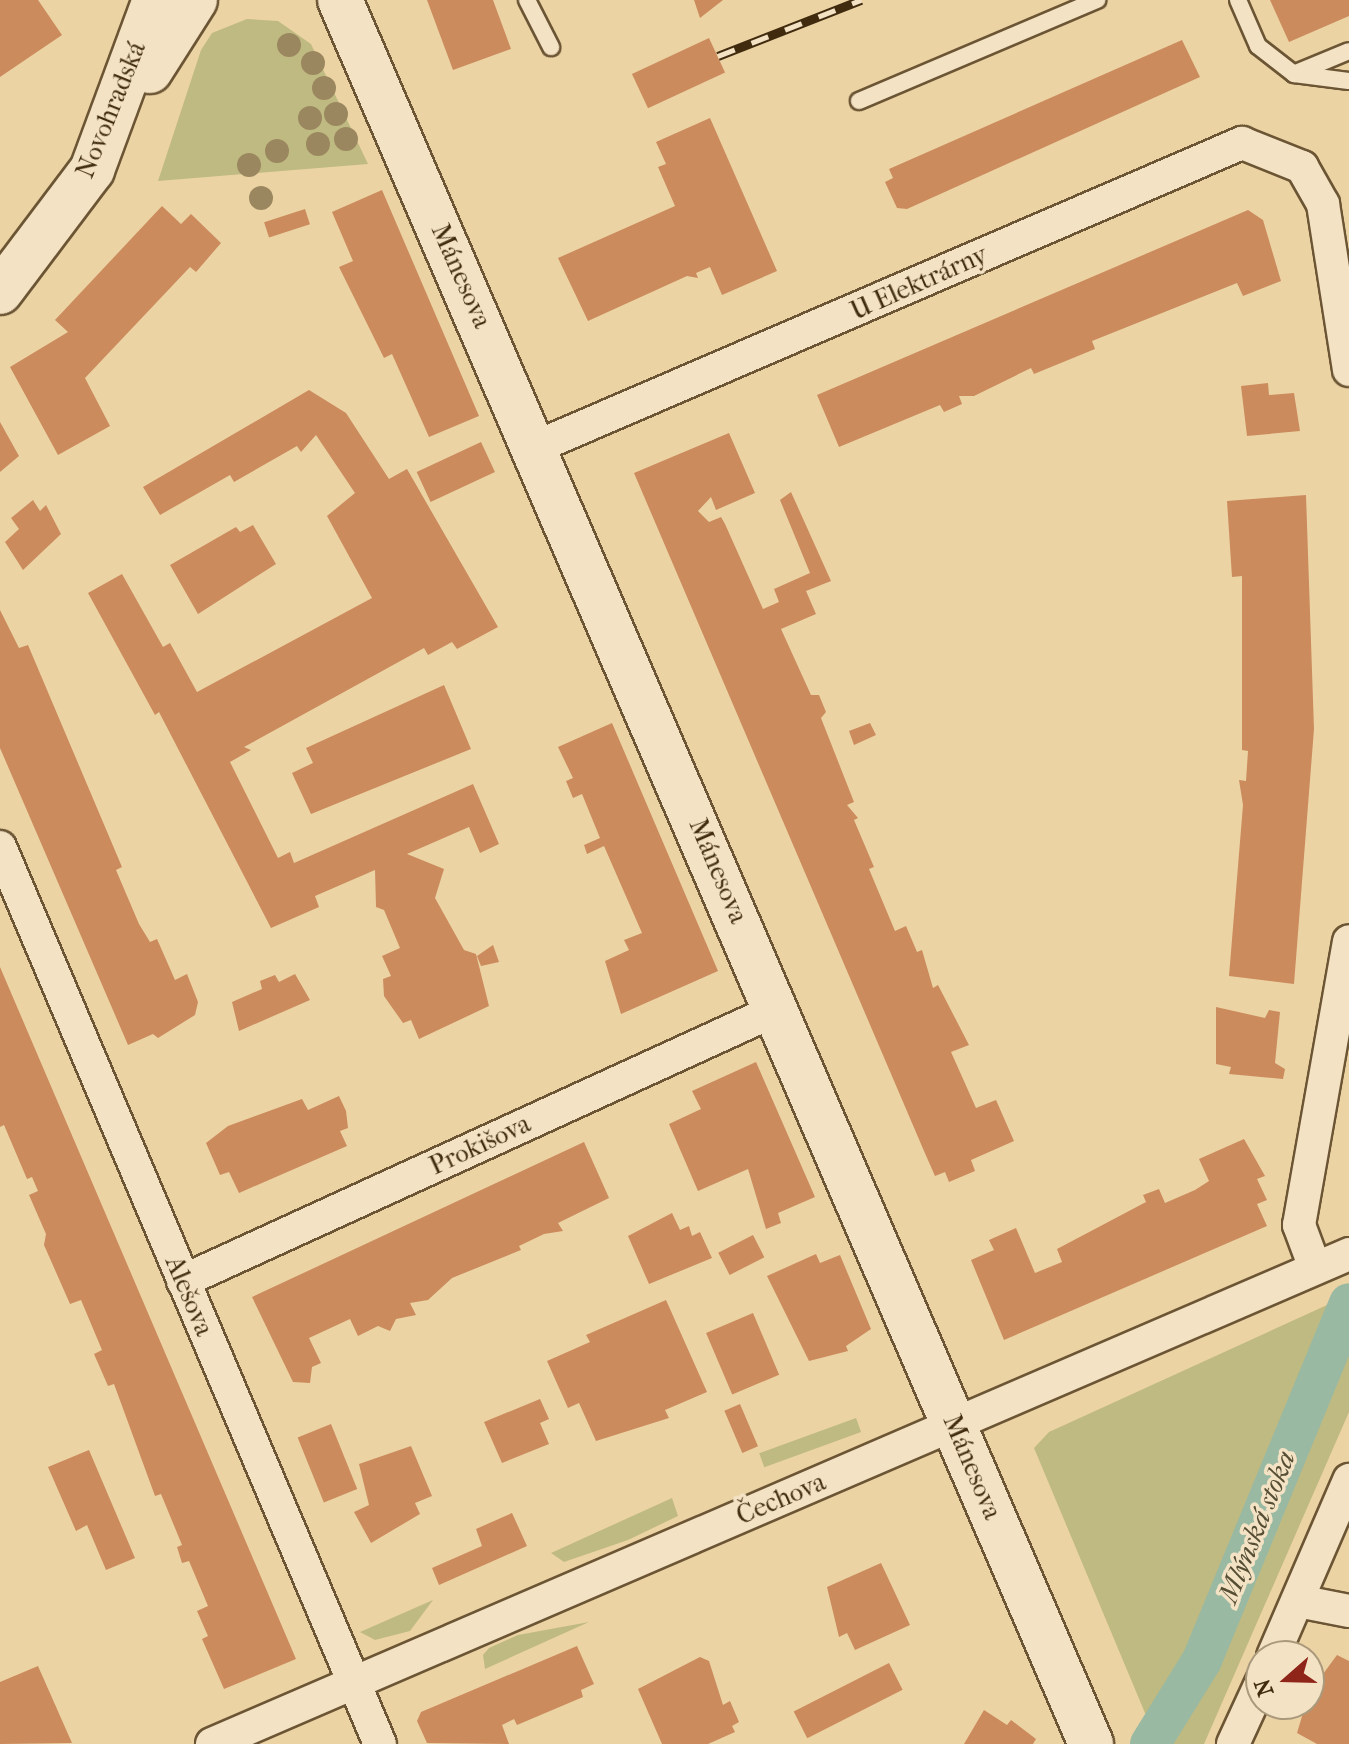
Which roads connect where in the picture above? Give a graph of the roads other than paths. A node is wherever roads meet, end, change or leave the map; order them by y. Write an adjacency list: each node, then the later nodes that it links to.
1 (155, 0): 14 (main road, Novohradská)
2 (195, 0): 14 (main road)
3 (311, 0): 11 (main road)
4 (340, 0): 11 (main road, Mánesova)
5 (527, 0): 8 (lane)
6 (1097, 0): 13 (lane)
7 (1238, 0): 10 (lane)
8 (551, 47)
9 (1349, 51): 10 (lane)
10 (1294, 74): 12 (lane)
11 (375, 80): 17 (main road, Mánesova)
12 (1349, 81)
13 (859, 101)
14 (92, 170): 15 (main road, Novohradská)
15 (0, 292)
16 (1349, 370): 17 (street, U Elektrárny)
17 (536, 447): 20 (main road, Mánesova)
18 (0, 847): 22 (street, Alešova)
19 (1349, 941): 21 (street)
20 (778, 1009): 22 (street, Prokišova); 23 (main road, Mánesova)
21 (1328, 1263): 23 (street, Čechova)
22 (183, 1281): 28 (street, Alešova)
23 (954, 1424): 28 (street, Čechova); 30 (main road, Mánesova)
24 (1349, 1480): 25 (street)
25 (1298, 1601): 26 (street); 27 (street)
26 (1349, 1611)
27 (1280, 1640)
28 (354, 1684): 31 (street, Čechova); 32 (street, Alešova)
29 (1245, 1718): 33 (street)
30 (1078, 1736)
31 (212, 1744)
32 (380, 1744)
33 (1233, 1744)

